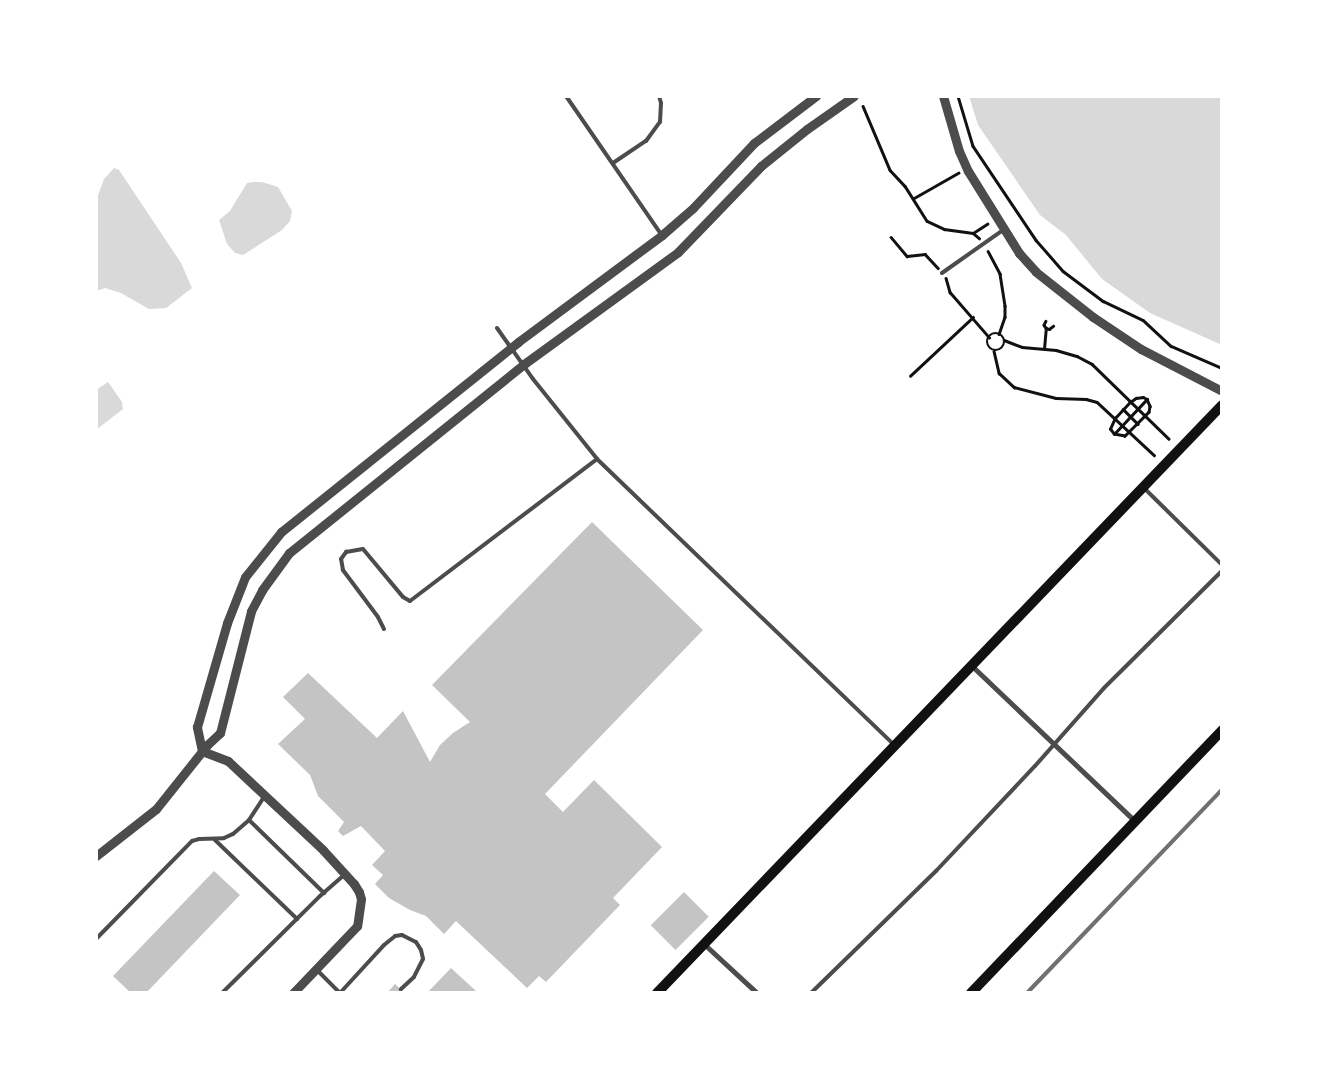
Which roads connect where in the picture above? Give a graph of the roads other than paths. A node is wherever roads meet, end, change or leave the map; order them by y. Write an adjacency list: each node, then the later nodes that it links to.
1 (566, 96): 6 (lane)
2 (659, 96): 6 (lane)
3 (816, 96): 8 (street)
4 (854, 96): 12 (street)
5 (943, 96): 7 (street)
6 (612, 163): 8 (lane)
7 (1004, 230): 9 (lane); 13 (street)
8 (662, 236): 11 (street)
9 (942, 273)
10 (497, 328): 11 (lane)
11 (511, 348): 12 (lane); 24 (street)
12 (524, 364): 15 (lane); 24 (street)
13 (1222, 391)
14 (1222, 405): 16 (main road)
15 (597, 459): 19 (lane); 23 (lane)
16 (1143, 487): 17 (lane); 20 (main road)
17 (1222, 565)
18 (1222, 571): 22 (lane)
19 (384, 629)
20 (972, 666): 22 (street); 23 (main road)
21 (1222, 730): 27 (main road)
22 (1054, 743): 27 (street); 42 (lane)
23 (894, 745): 34 (main road)
24 (202, 751): 25 (street); 29 (street)
25 (265, 795): 26 (lane); 30 (street)
26 (248, 820): 28 (lane); 31 (lane)
27 (1135, 822): 43 (main road)
28 (215, 840): 32 (lane); 33 (lane)
29 (96, 856)
30 (345, 874): 31 (lane); 35 (street)
31 (324, 893): 32 (lane)
32 (297, 919): 37 (lane)
33 (96, 939)
34 (704, 944): 40 (main road); 41 (street)
35 (316, 969): 38 (street); 39 (lane)
36 (401, 989): 39 (lane)
37 (222, 993)
38 (293, 993)
39 (340, 993)
40 (657, 993)
41 (757, 993)
42 (811, 993)
43 (971, 993)

